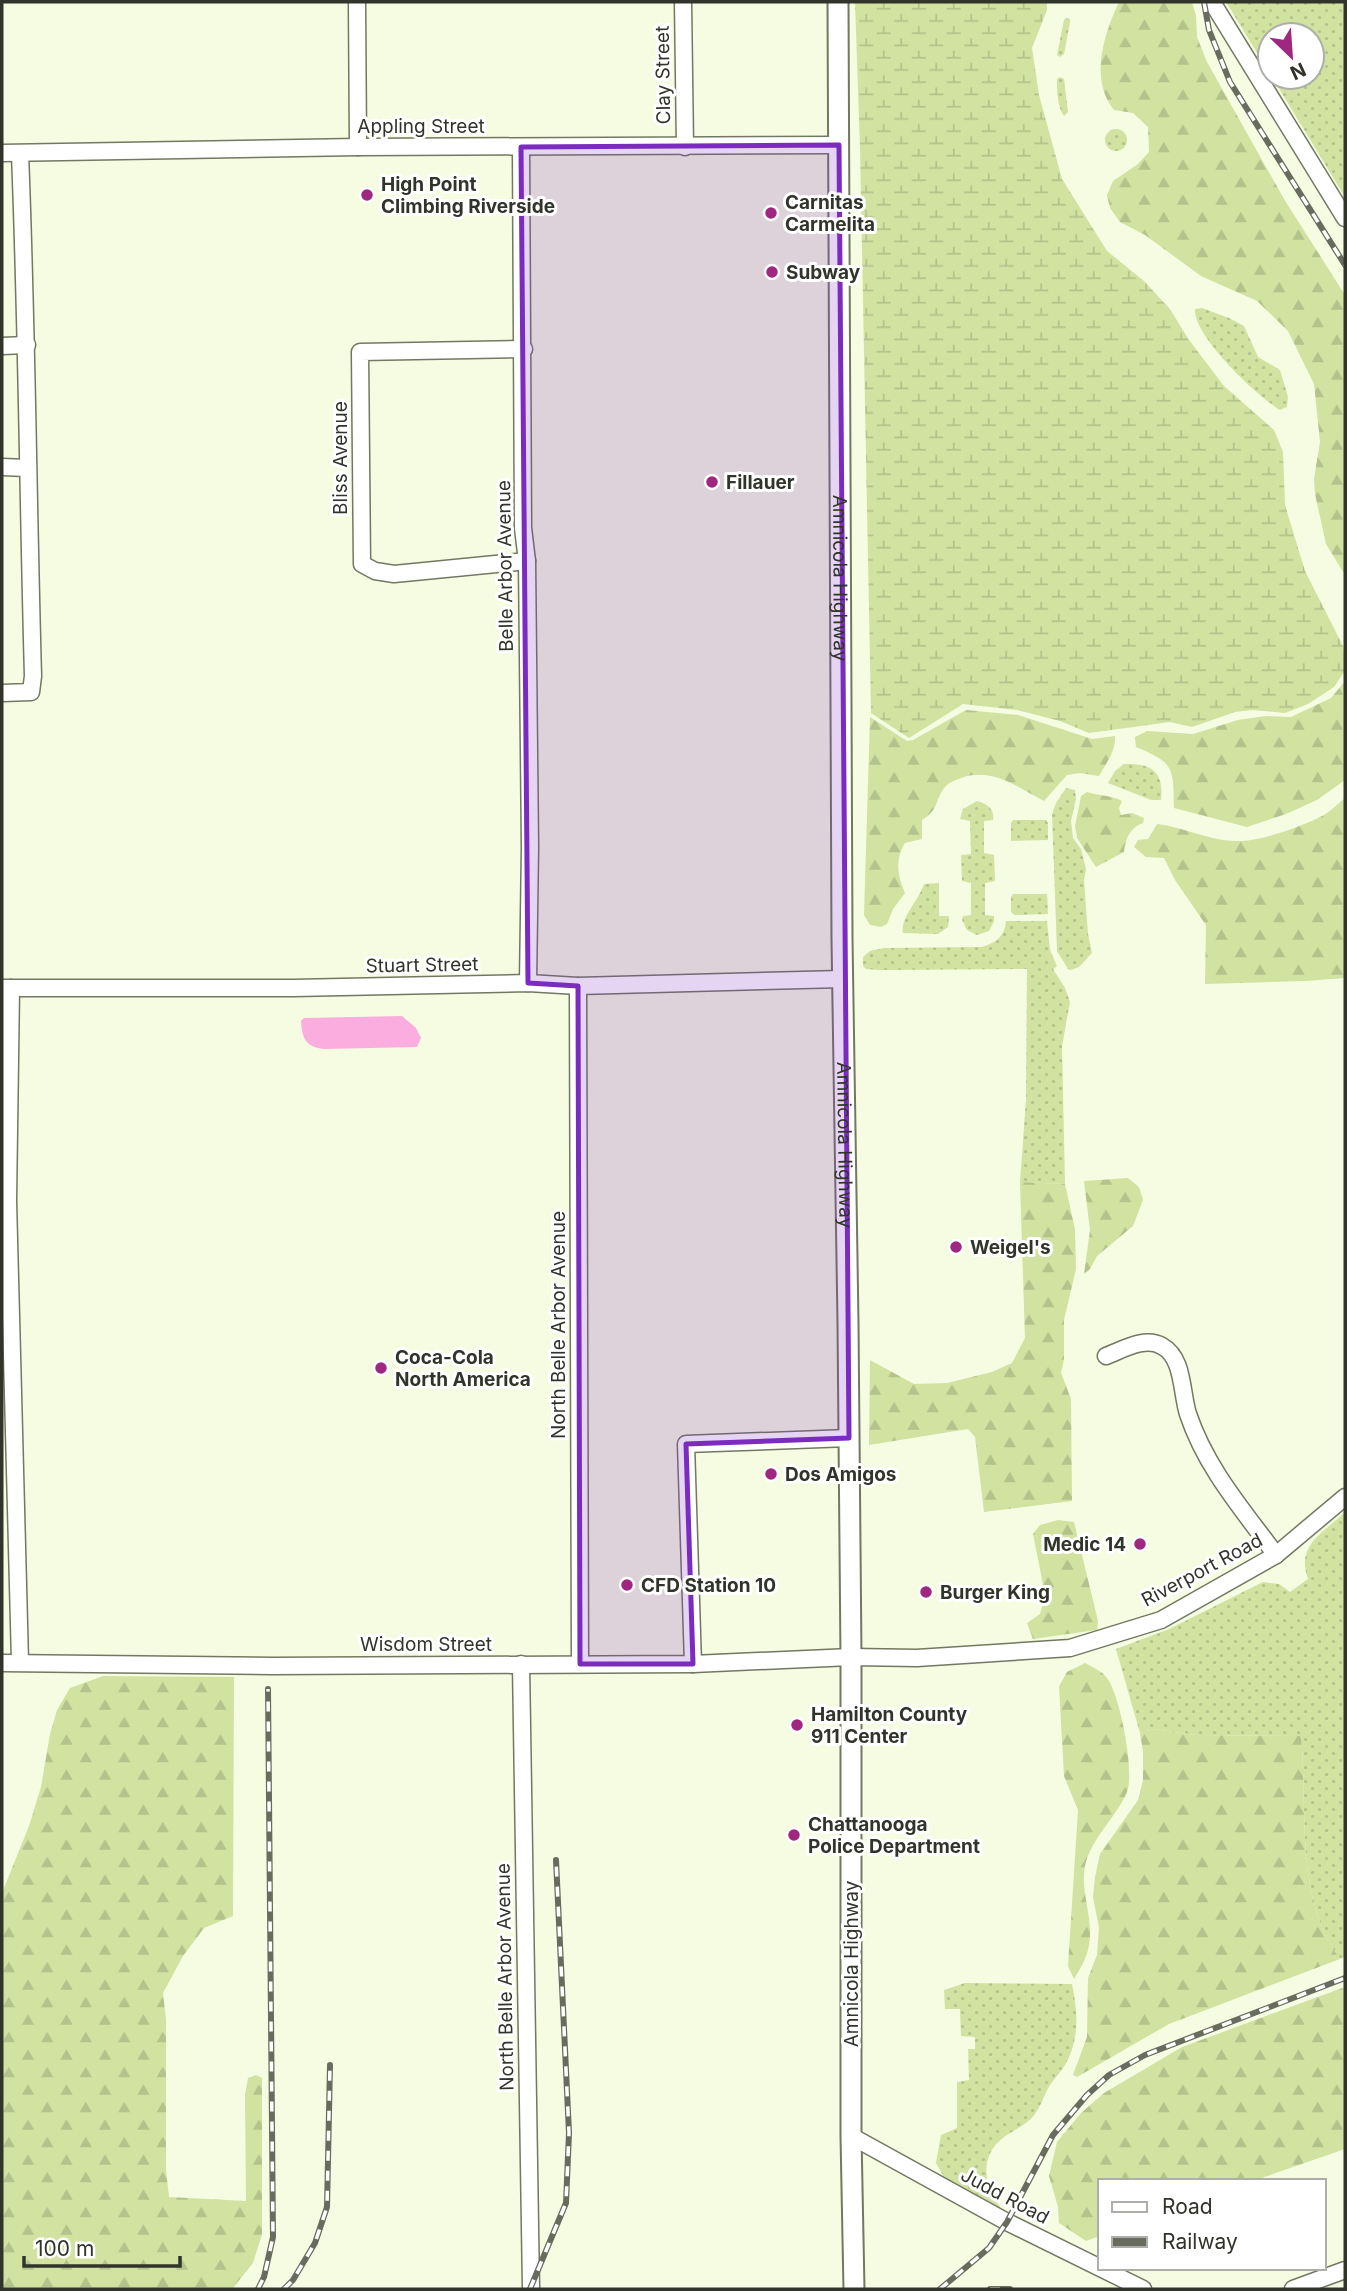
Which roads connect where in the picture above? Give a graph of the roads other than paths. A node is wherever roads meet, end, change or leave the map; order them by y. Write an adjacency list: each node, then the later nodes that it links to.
1 (357, 2): 6 (street)
2 (683, 2): 8 (street, Clay Street)
3 (838, 2): 5 (main road, Amnicola Highway)
4 (1212, 2): 11 (street)
5 (839, 145): 8 (street, Appling Street); 19 (main road, Amnicola Highway)
6 (358, 147): 7 (street, Appling Street); 10 (street, Appling Street)
7 (521, 147): 8 (street, Appling Street); 14 (street, Belle Arbor Avenue)
8 (685, 147)
9 (2, 153): 10 (street, Appling Street)
10 (20, 154): 12 (street)
11 (1345, 218)
12 (27, 345): 13 (street); 16 (street)
13 (2, 346)
14 (524, 349): 17 (street, Belle Arbor Avenue); 17 (street, Bliss Avenue)
15 (2, 467): 16 (street)
16 (27, 468): 18 (street)
17 (527, 562): 20 (street, Belle Arbor Avenue)
18 (2, 693)
19 (842, 979): 21 (street, Stuart Street); 24 (main road, Amnicola Highway)
20 (528, 983): 21 (street, Stuart Street); 22 (street, Stuart Street)
21 (578, 986): 31 (street, North Belle Arbor Avenue)
22 (6, 988): 28 (street)
23 (1106, 1356): 26 (street)
24 (849, 1438): 27 (main road, Amnicola Highway); 32 (street)
25 (1345, 1497): 26 (street, Riverport Road)
26 (1276, 1555): 27 (street, Riverport Road)
27 (851, 1657): 32 (street, Wisdom Street); 33 (main road, Amnicola Highway)
28 (20, 1662): 29 (street, Wisdom Street); 30 (street, Wisdom Street)
29 (2, 1663)
30 (521, 1664): 31 (street, Wisdom Street); 37 (street, North Belle Arbor Avenue)
31 (580, 1664): 32 (street, Wisdom Street)
32 (693, 1664)
33 (851, 2136): 34 (street, Judd Road); 38 (main road, Amnicola Highway)
34 (1098, 2267)
35 (1104, 2270): 39 (street, Judd Road)
36 (1345, 2270): 40 (street)
37 (531, 2289)
38 (854, 2289)
39 (1143, 2289)
40 (1293, 2289)

